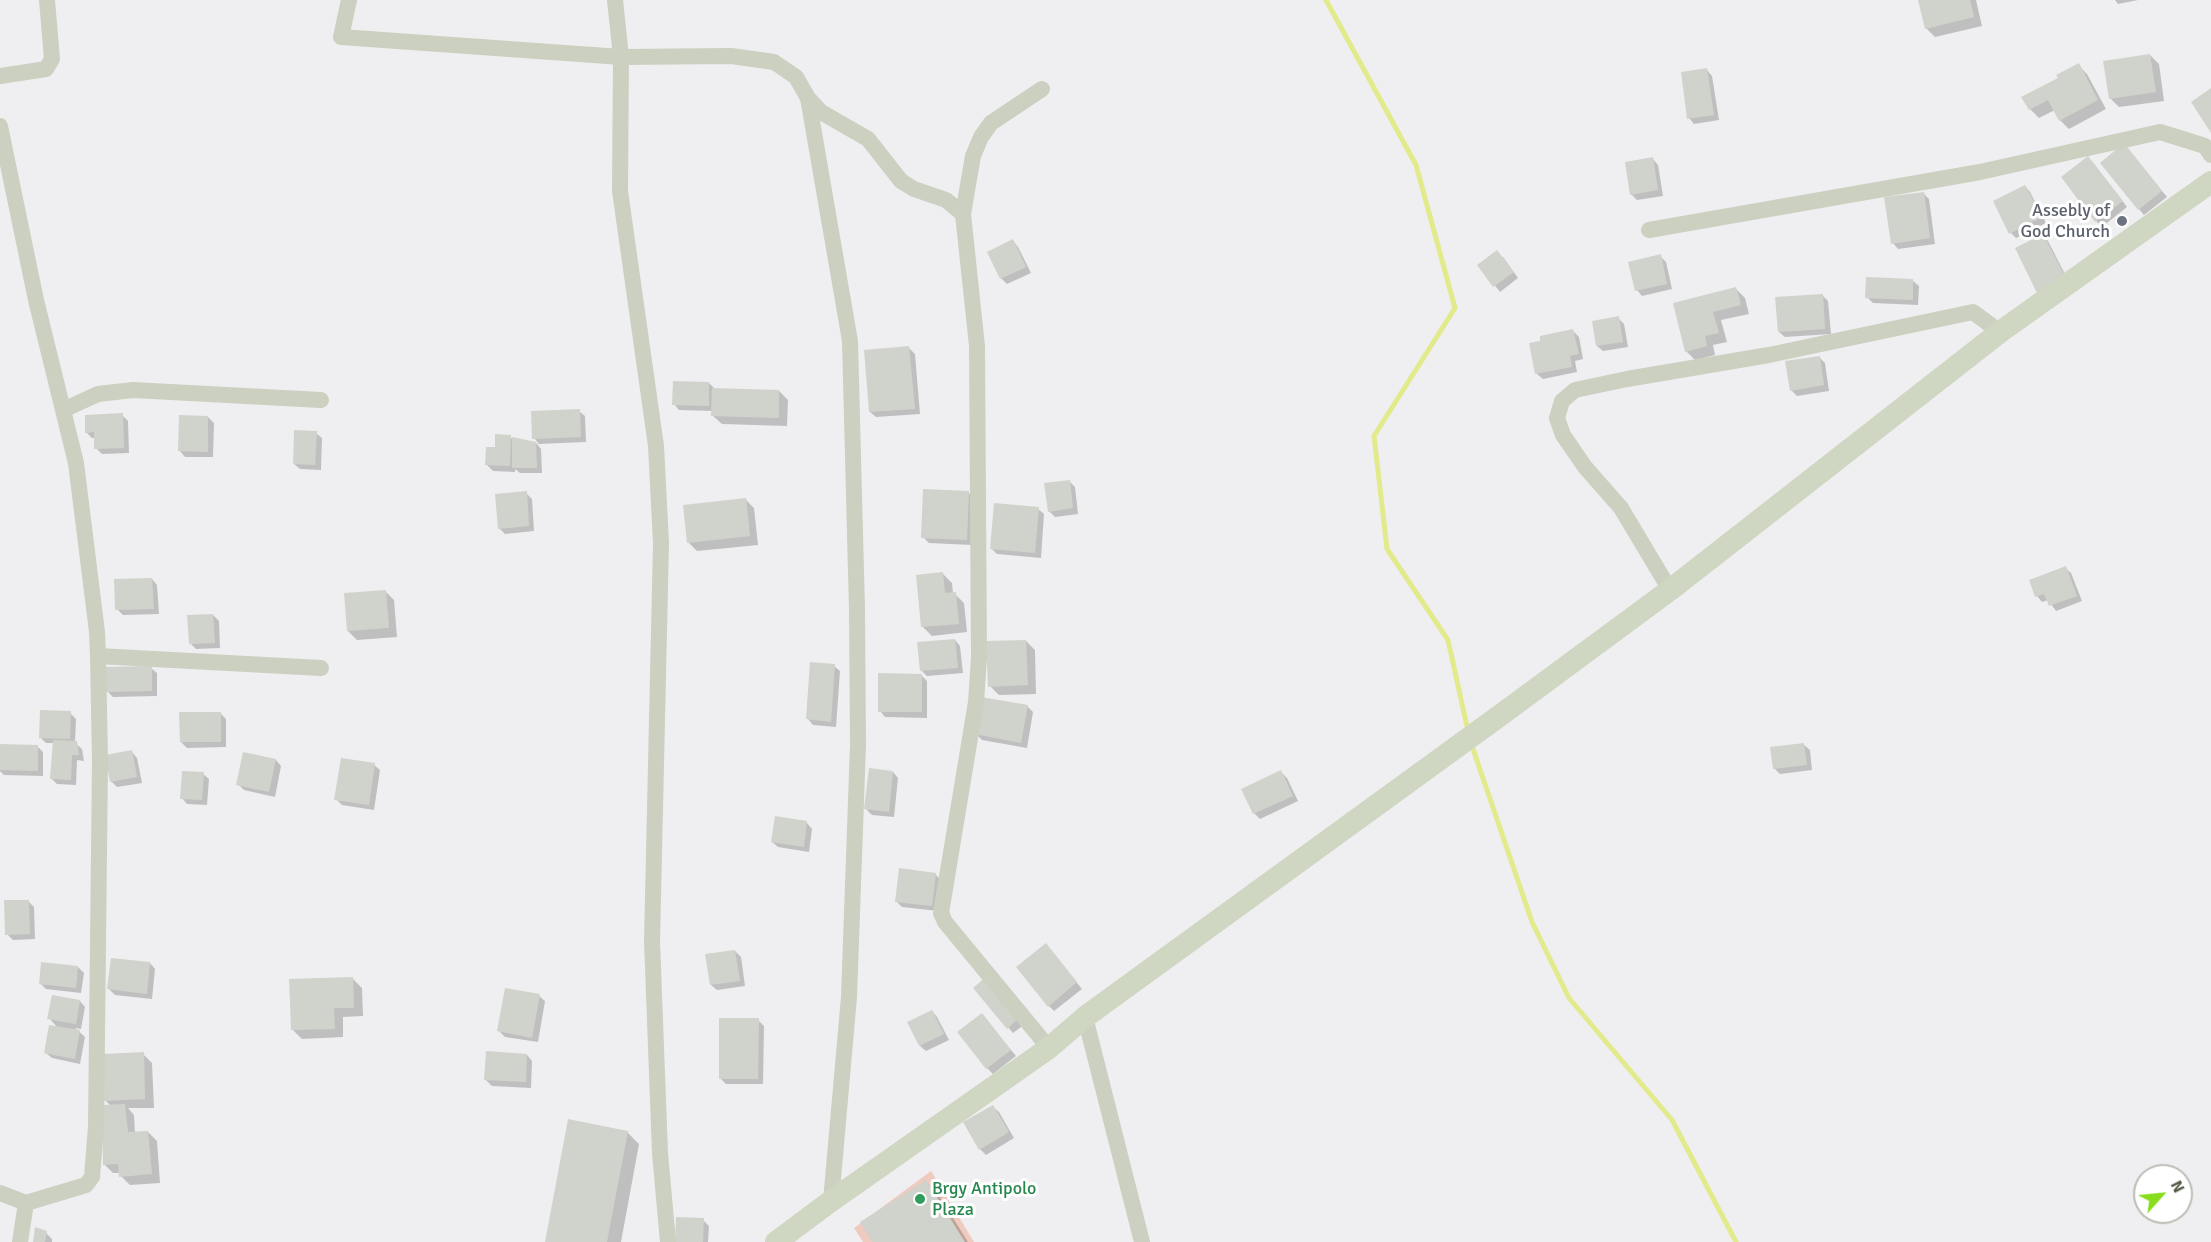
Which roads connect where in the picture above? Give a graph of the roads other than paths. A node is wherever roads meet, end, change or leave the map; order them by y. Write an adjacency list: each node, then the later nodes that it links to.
1 (46, 0): 5 (street)
2 (349, 0): 4 (street)
3 (615, 0): 4 (street)
4 (621, 57): 7 (street); 25 (street)
5 (0, 76)
6 (1042, 89): 11 (street)
7 (808, 98): 11 (street); 22 (street)
8 (0, 126): 15 (street)
9 (2211, 154): 12 (street)
10 (2211, 182): 13 (main road)
11 (963, 214): 20 (street)
12 (1649, 230)
13 (2000, 332): 16 (main road); 16 (street)
14 (321, 400): 15 (street)
15 (63, 410): 17 (street)
16 (1670, 590): 19 (main road)
17 (98, 656): 18 (street); 23 (street)
18 (321, 668)
19 (1085, 1017): 20 (main road); 27 (street)
20 (1049, 1048): 22 (main road)
21 (0, 1193): 23 (street)
22 (831, 1201): 26 (main road)
23 (27, 1203): 24 (street)
24 (20, 1242)
25 (668, 1242)
26 (776, 1242)
27 (1142, 1242)

